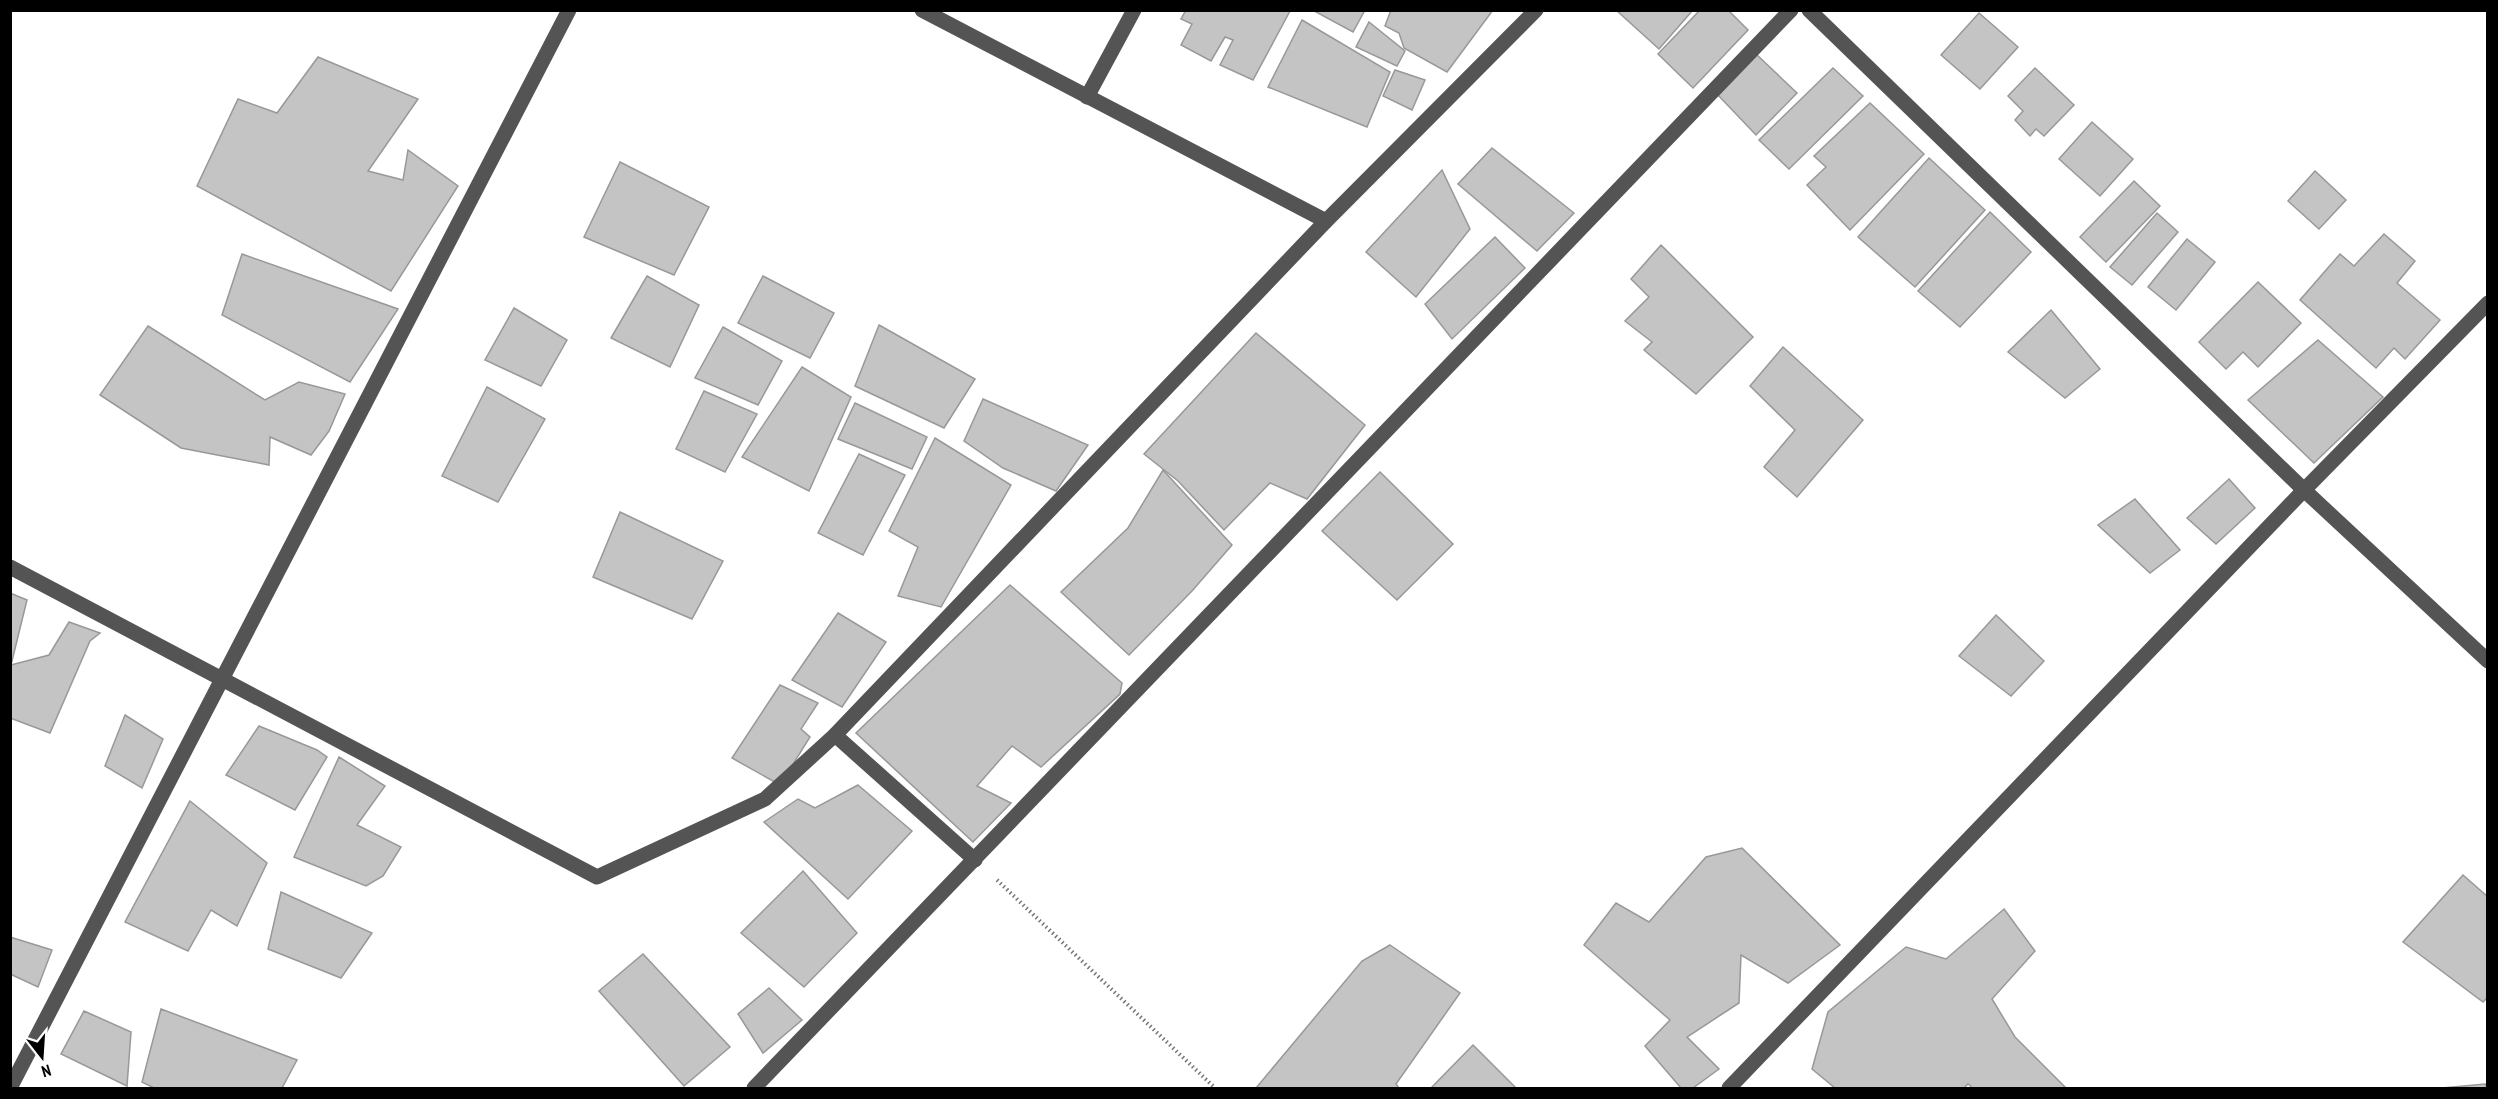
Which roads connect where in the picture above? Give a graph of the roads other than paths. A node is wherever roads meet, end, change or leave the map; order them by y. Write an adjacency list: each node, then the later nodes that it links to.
1 (569, 10): 13 (street)
2 (922, 10): 7 (street)
3 (1134, 10): 7 (street)
4 (1536, 10): 8 (street)
5 (1791, 10): 15 (street)
6 (1809, 10): 10 (street)
7 (1087, 97): 8 (street)
8 (1326, 221): 14 (street)
9 (2487, 303): 10 (street)
10 (2304, 490): 12 (street); 18 (street)
11 (10, 567): 13 (street)
12 (2487, 661)
13 (221, 679): 14 (street); 16 (street)
14 (835, 735): 15 (street)
15 (975, 860): 17 (street)
16 (10, 1088)
17 (754, 1089)
18 (1729, 1089)

